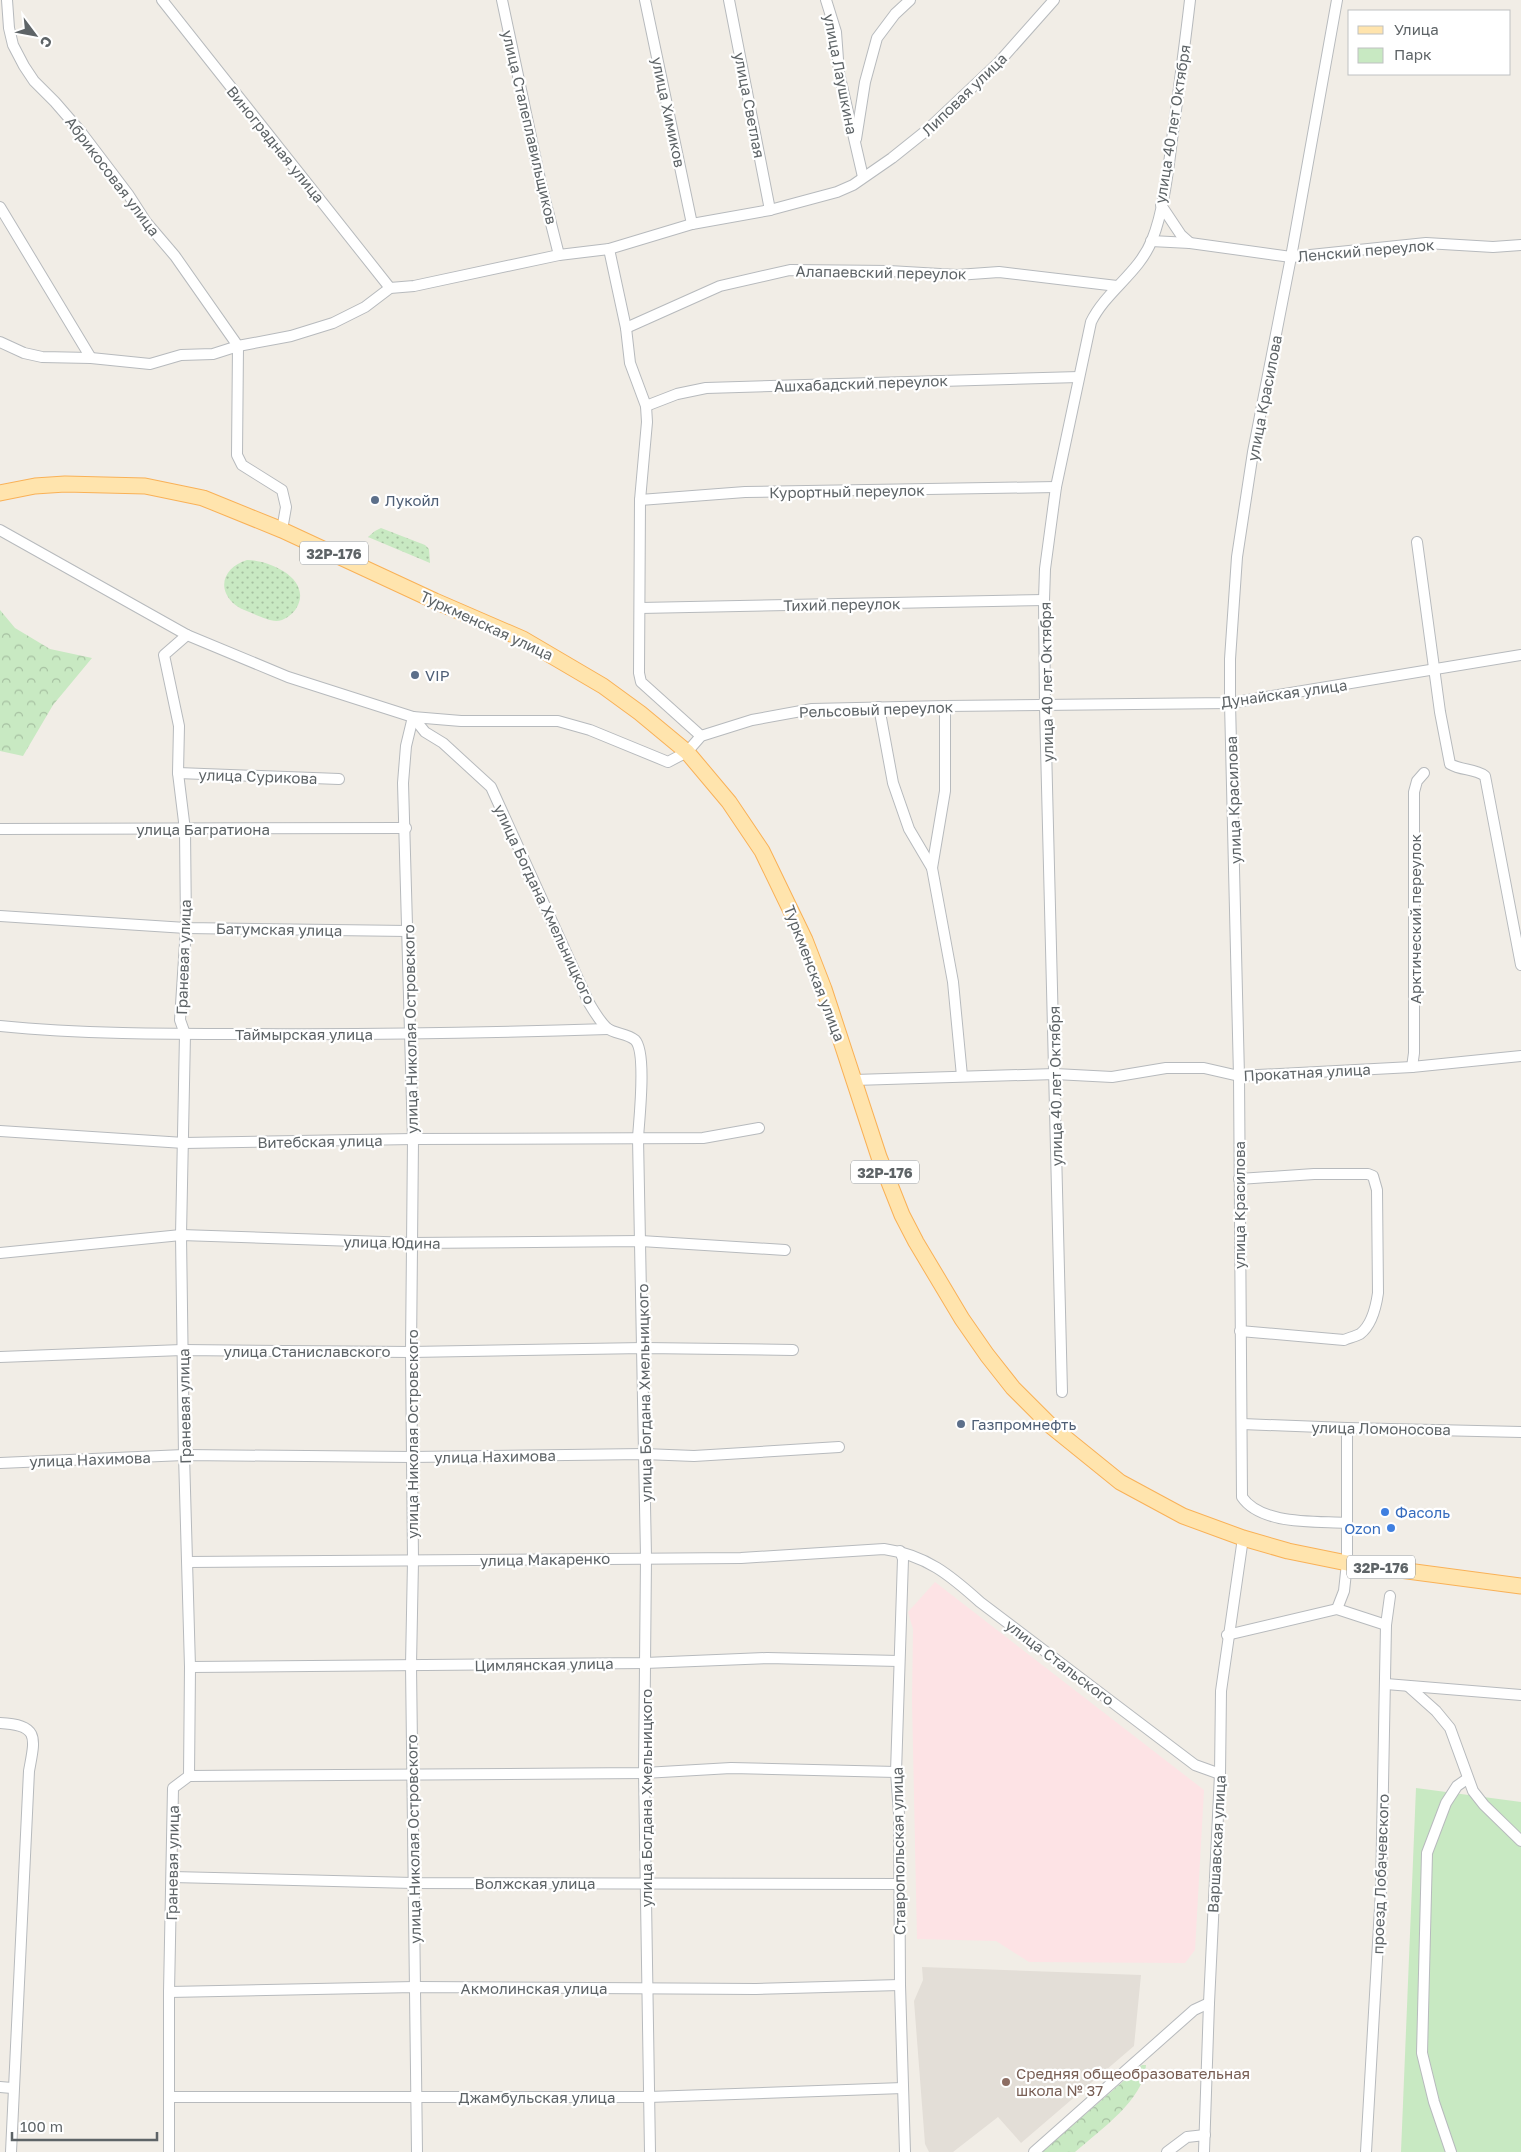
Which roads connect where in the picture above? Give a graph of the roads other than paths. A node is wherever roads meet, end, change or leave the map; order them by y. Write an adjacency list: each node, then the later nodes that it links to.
1 (7, 0): 27 (street, Абрикосовая улица)
2 (162, 0): 24 (street, Виноградная улица)
3 (502, 0): 21 (street, улица Сталеплавильщиков)
4 (645, 0): 16 (street, улица Химиков)
5 (729, 0): 15 (street, улица Светлая)
6 (826, 0): 11 (street, улица Лаушкина)
7 (910, 0): 11 (street)
8 (1054, 0): 12 (street, Липовая улица)
9 (1190, 0): 13 (street, улица 40 лет Октября)
10 (1337, 0): 22 (street, улица Красилова)
11 (855, 145): 12 (street, улица Лаушкина)
12 (864, 177): 15 (street, Липовая улица)
13 (1161, 205): 17 (street, улица 40 лет Октября); 18 (street)
14 (0, 206): 28 (street)
15 (770, 210): 16 (street, Липовая улица)
16 (692, 224): 20 (street, Липовая улица)
17 (1152, 241): 18 (street, Ленский переулок); 23 (street, улица 40 лет Октября)
18 (1190, 243): 22 (street, Ленский переулок)
19 (1521, 245): 22 (street, Ленский переулок)
20 (609, 249): 21 (street, Липовая улица); 25 (street)
21 (559, 255): 24 (street, Липовая улица)
22 (1291, 257): 42 (street, улица Красилова)
23 (1117, 286): 25 (street, Алапаевский переулок); 29 (street, улица 40 лет Октября)
24 (390, 288): 27 (street)
25 (626, 328): 30 (street)
26 (0, 342): 28 (street)
27 (238, 346): 28 (street); 35 (street)
28 (91, 358)
29 (1079, 377): 30 (street, Ашхабадский переулок); 31 (street, улица 40 лет Октября)
30 (646, 406): 33 (street)
31 (1056, 488): 33 (street, Курортный переулок); 37 (street, улица 40 лет Октября)
32 (0, 492): 35 (main road, Туркменская улица / 32Р-176)
33 (640, 500): 38 (street)
34 (0, 530): 39 (street)
35 (282, 530): 48 (main road, Туркменская улица / 32Р-176)
36 (1417, 542): 41 (street)
37 (1044, 600): 38 (street, Тихий переулок); 44 (street, улица 40 лет Октября)
38 (640, 608): 47 (street)
39 (186, 635): 46 (street); 49 (street, Граневая улица)
40 (1521, 655): 41 (street, Дунайская улица)
41 (1435, 670): 42 (street, Дунайская улица); 59 (street)
42 (1230, 703): 44 (street, Дунайская улица); 68 (street, улица Красилова)
43 (945, 706): 44 (street, Рельсовый переулок); 45 (street, Рельсовый переулок); 55 (street)
44 (1045, 706): 66 (street, улица 40 лет Октября)
45 (879, 707): 47 (street, Рельсовый переулок); 55 (street)
46 (413, 717): 48 (street); 52 (street, улица Николая Островского); 61 (street, улица Богдана Хмельницкого)
47 (701, 736): 48 (street)
48 (687, 752): 69 (main road, Туркменская улица / 32Р-176)
49 (178, 772): 51 (street, улица Сурикова); 54 (street, Граневая улица)
50 (1424, 773): 65 (street, Арктический переулок)
51 (339, 779)
52 (406, 828): 54 (street, улица Багратиона); 58 (street, улица Николая Островского)
53 (0, 830): 54 (street, улица Багратиона)
54 (185, 830): 57 (street, Граневая улица)
55 (932, 868): 67 (street)
56 (0, 916): 57 (street, Батумская улица)
57 (186, 928): 58 (street, Батумская улица); 62 (street, Граневая улица)
58 (408, 931): 63 (street, улица Николая Островского)
59 (1521, 965)
60 (0, 1026): 62 (street, Таймырская улица)
61 (608, 1029): 63 (street, Таймырская улица); 72 (street, улица Богдана Хмельницкого)
62 (185, 1034): 63 (street, Таймырская улица); 74 (street, Граневая улица)
63 (410, 1035): 73 (street, улица Николая Островского)
64 (1521, 1056): 65 (street, Прокатная улица)
65 (1412, 1068): 68 (street, Прокатная улица)
66 (1055, 1074): 67 (street, Прокатная улица); 68 (street, Прокатная улица); 87 (street, улица 40 лет Октября)
67 (962, 1076): 69 (street, Прокатная улица)
68 (1239, 1076): 75 (street, улица Красилова)
69 (854, 1080): 97 (main road, Туркменская улица / 32Р-176)
70 (759, 1128): 72 (street, Витебская улица)
71 (0, 1132): 74 (street, Витебская улица)
72 (638, 1138): 73 (street, Витебская улица); 77 (street, улица Богдана Хмельницкого)
73 (413, 1139): 74 (street, Витебская улица); 78 (street, улица Николая Островского)
74 (184, 1143): 76 (street, Граневая улица)
75 (1239, 1179): 81 (street, улица Красилова); 81 (street)
76 (181, 1235): 78 (street, улица Юдина); 80 (street, улица Юдина); 83 (street, Граневая улица)
77 (641, 1241): 78 (street, улица Юдина); 79 (street, улица Юдина); 82 (street, улица Богдана Хмельницкого)
78 (412, 1244): 85 (street, улица Николая Островского)
79 (785, 1250)
80 (0, 1253)
81 (1240, 1331): 88 (street, улица Красилова)
82 (644, 1348): 84 (street, улица Станиславского); 85 (street, улица Станиславского); 92 (street, улица Богдана Хмельницкого)
83 (182, 1350): 85 (street, улица Станиславского); 86 (street, улица Станиславского); 93 (street, Граневая улица)
84 (793, 1350)
85 (411, 1352): 94 (street, улица Николая Островского)
86 (0, 1357)
87 (1062, 1392)
88 (1242, 1424): 89 (street, улица Ломоносова); 96 (street, улица Красилова)
89 (1347, 1428): 90 (street, улица Ломоносова); 96 (street)
90 (1521, 1432)
91 (840, 1447): 92 (street, улица Нахимова)
92 (644, 1454): 94 (street, улица Нахимова); 99 (street, улица Богдана Хмельницкого)
93 (184, 1455): 94 (street, улица Нахимова); 95 (street, улица Нахимова); 101 (street, Граневая улица)
94 (411, 1457): 100 (street, улица Николая Островского)
95 (0, 1463)
96 (1346, 1523): 102 (street)
97 (1243, 1538): 102 (main road, 32Р-176); 107 (street, Варшавская улица)
98 (900, 1551): 99 (street, улица Макаренко); 108 (street, Ставропольская улица); 118 (street, улица Стальского)
99 (646, 1557): 100 (street, улица Макаренко); 109 (street, улица Богдана Хмельницкого)
100 (413, 1561): 101 (street, улица Макаренко); 110 (street, улица Николая Островского)
101 (188, 1562): 111 (street, Граневая улица)
102 (1347, 1563): 103 (main road, 32Р-176); 105 (street)
103 (1521, 1586)
104 (1390, 1596): 106 (street, проезд Лобачевского)
105 (1338, 1609): 106 (street); 107 (street)
106 (1386, 1625): 112 (street, проезд Лобачевского)
107 (1227, 1635): 118 (street, Варшавская улица)
108 (898, 1661): 109 (street, Цимлянская улица); 116 (street, Ставропольская улица)
109 (645, 1663): 110 (street, Цимлянская улица); 117 (street, улица Богдана Хмельницкого)
110 (411, 1665): 111 (street, Цимлянская улица); 119 (street, улица Николая Островского)
111 (190, 1667): 120 (street, Граневая улица)
112 (1386, 1684): 113 (street); 147 (street, проезд Лобачевского)
113 (1408, 1686): 114 (street); 121 (street)
114 (1521, 1695)
115 (0, 1723): 133 (street)
116 (896, 1772): 117 (street); 126 (street, Ставропольская улица)
117 (644, 1773): 119 (street); 124 (street, улица Богдана Хмельницкого)
118 (1220, 1774): 131 (street, Варшавская улица)
119 (413, 1775): 120 (street); 125 (street, улица Николая Островского)
120 (189, 1776): 123 (street, Граневая улица)
121 (1468, 1779): 122 (street); 148 (street)
122 (1521, 1841)
123 (172, 1877): 125 (street, Волжская улица); 130 (street, Граневая улица)
124 (646, 1882): 125 (street, Волжская улица); 126 (street, Волжская улица); 129 (street, улица Богдана Хмельницкого)
125 (413, 1883): 128 (street, улица Николая Островского)
126 (899, 1884): 127 (street, Ставропольская улица)
127 (900, 1985): 129 (street, Акмолинская улица); 134 (street, Ставропольская улица)
128 (415, 1987): 129 (street, Акмолинская улица); 130 (street, Акмолинская улица); 136 (street, улица Николая Островского)
129 (649, 1989): 137 (street, улица Богдана Хмельницкого)
130 (169, 1992): 135 (street, Граневая улица)
131 (1209, 2003): 138 (street, Варшавская улица); 144 (street)
132 (0, 2087): 133 (street)
133 (12, 2088): 139 (street)
134 (903, 2088): 137 (street, Джамбульская улица); 143 (street, Ставропольская улица)
135 (170, 2097): 136 (street, Джамбульская улица); 140 (street, Граневая улица)
136 (417, 2097): 137 (street, Джамбульская улица); 141 (street, улица Николая Островского)
137 (649, 2097): 142 (street, улица Богдана Хмельницкого)
138 (1205, 2135): 145 (street); 146 (street, Варшавская улица)
139 (11, 2152)
140 (169, 2152)
141 (417, 2152)
142 (650, 2152)
143 (905, 2152)
144 (1034, 2152)
145 (1167, 2152)
146 (1204, 2152)
147 (1366, 2152)
148 (1451, 2152)

